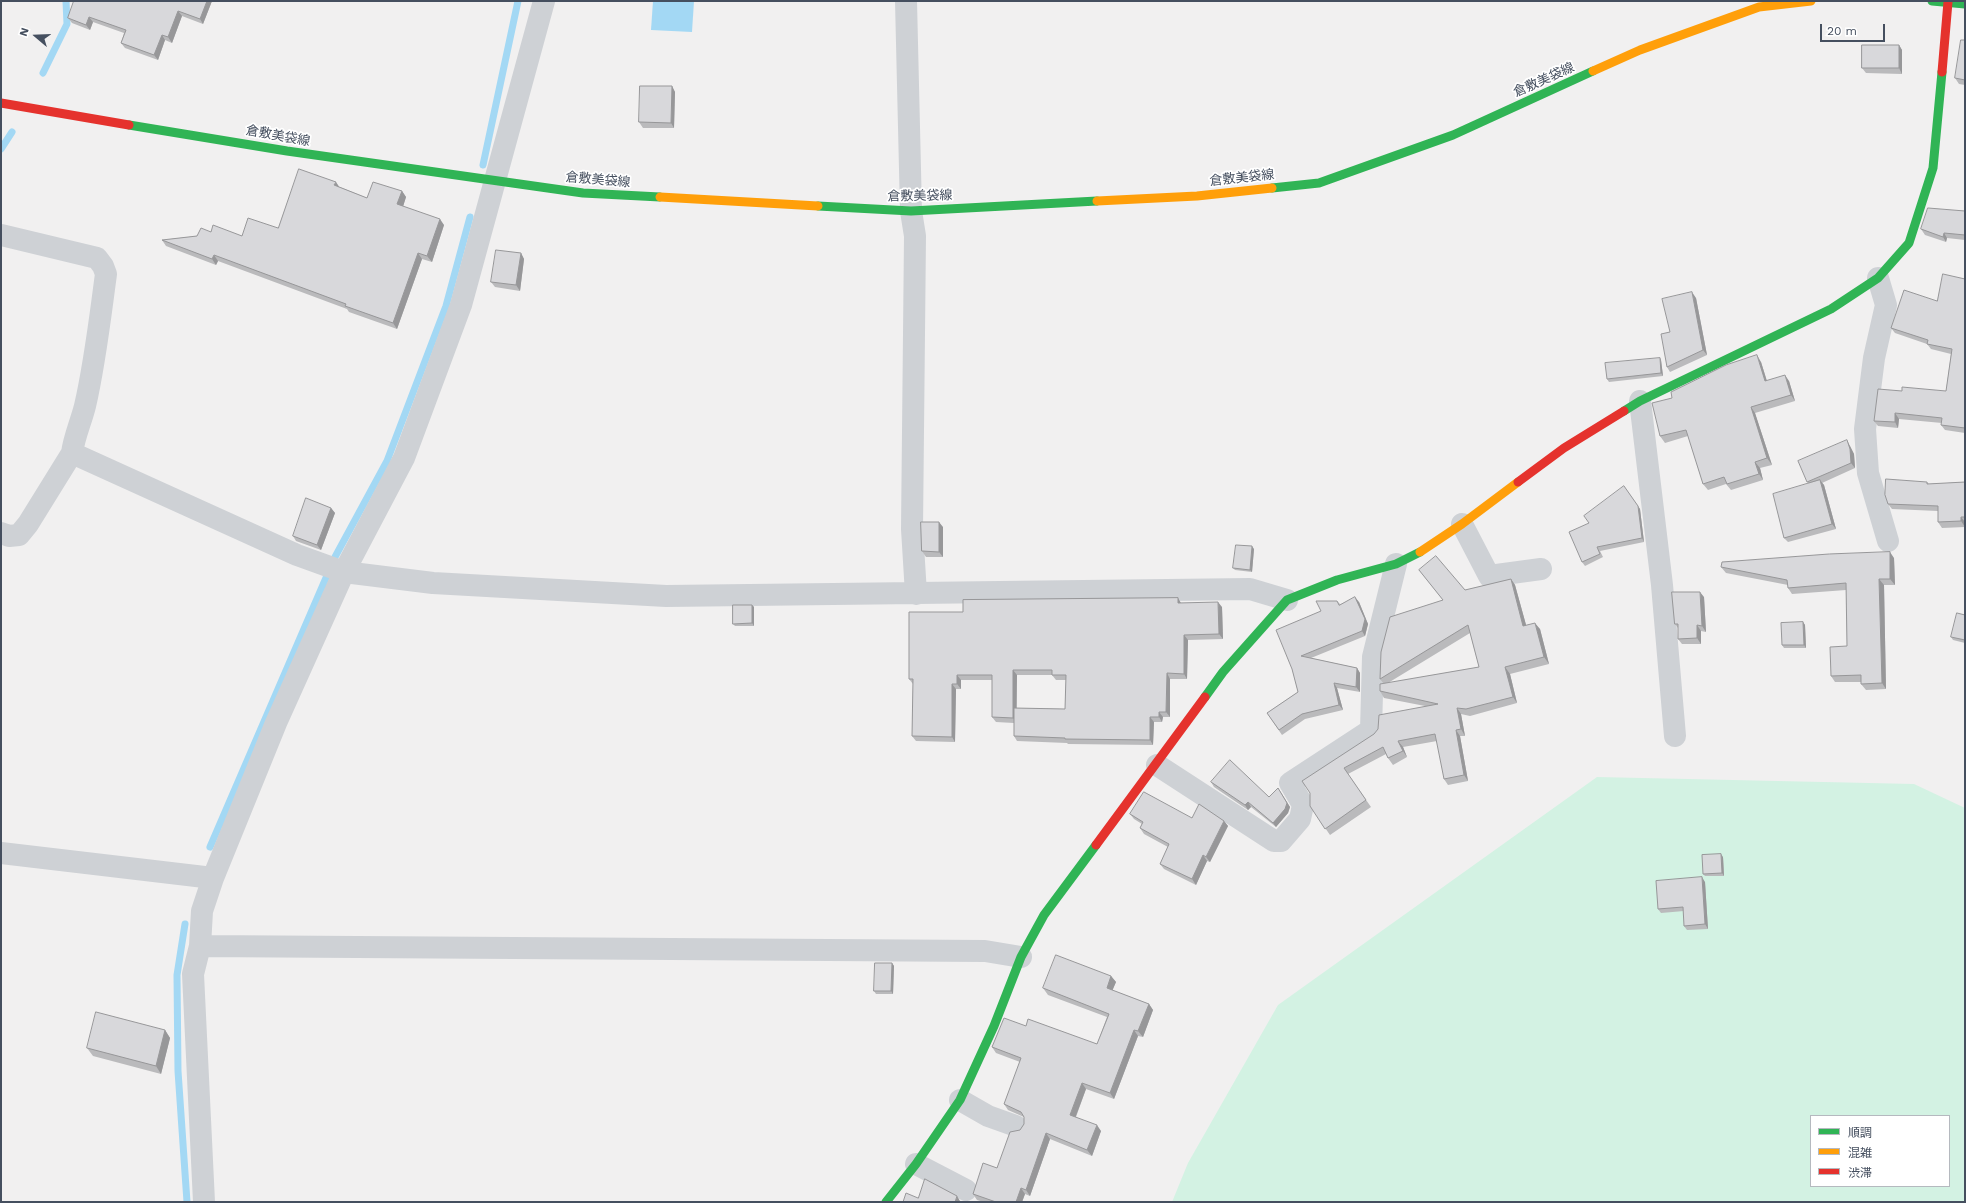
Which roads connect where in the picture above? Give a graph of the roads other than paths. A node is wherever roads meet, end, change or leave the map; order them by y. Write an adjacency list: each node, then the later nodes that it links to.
1 (544, 1): 9 (street)
2 (906, 1): 10 (street)
3 (1811, 1): 7 (main road, 倉敷美袋線)
4 (1932, 1): 5 (main road)
5 (1948, 2): 6 (main road); 12 (main road)
6 (1965, 4)
7 (1749, 5): 10 (main road, 倉敷美袋線)
8 (1, 103): 9 (main road, 倉敷美袋線)
9 (496, 180): 10 (main road, 倉敷美袋線); 19 (street)
10 (911, 211): 21 (street)
11 (1, 235): 14 (street)
12 (1878, 278): 13 (main road); 17 (street)
13 (1640, 401): 15 (main road); 23 (street)
14 (72, 453): 16 (street); 19 (street)
15 (1462, 524): 18 (main road); 20 (street)
16 (1, 533)
17 (1888, 541)
18 (1396, 564): 22 (main road); 24 (street)
19 (335, 568): 21 (street); 26 (street)
20 (1541, 569)
21 (916, 594): 22 (street)
22 (1287, 600): 24 (main road)
23 (1675, 736)
24 (1157, 765): 28 (main road)
25 (1, 853): 26 (street)
26 (213, 878): 27 (street)
27 (200, 946): 28 (street); 33 (street)
28 (1021, 957): 29 (main road)
29 (960, 1100): 30 (street); 31 (main road)
30 (1016, 1126)
31 (916, 1164): 32 (street); 34 (main road)
32 (966, 1190)
33 (204, 1202)
34 (886, 1202)

